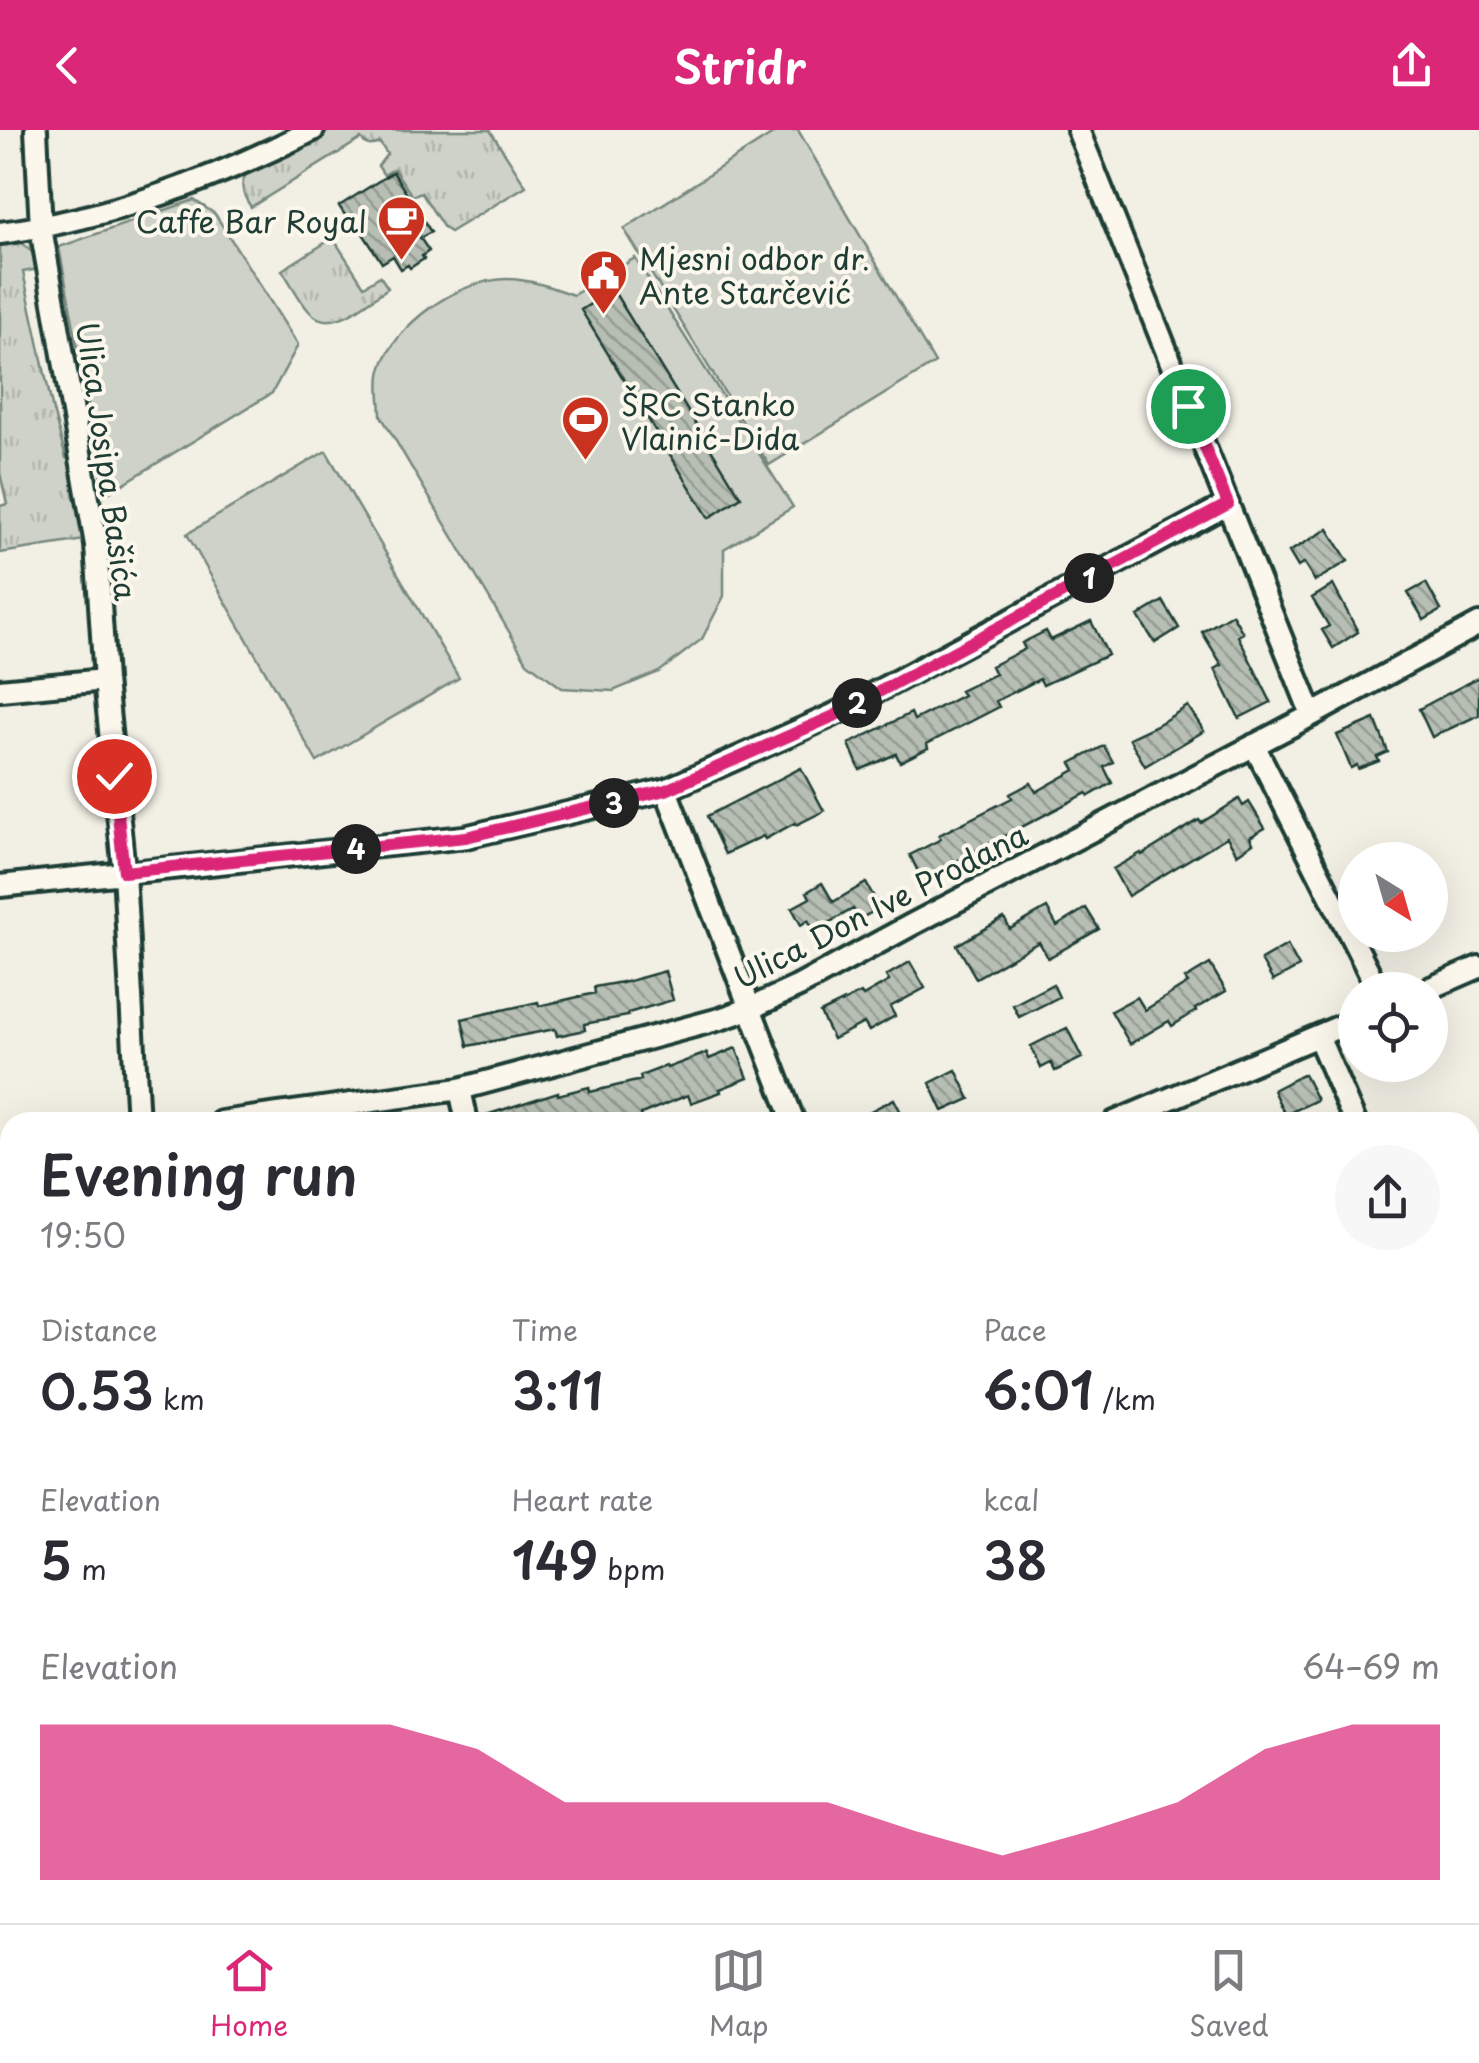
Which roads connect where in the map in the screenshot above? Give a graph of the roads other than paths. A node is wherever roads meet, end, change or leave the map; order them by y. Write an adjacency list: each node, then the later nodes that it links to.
1 (36, 130): 4 (street, Ulica Josipa Bašića)
2 (313, 130): 4 (street)
3 (1078, 130): 6 (street)
4 (41, 228): 5 (street); 8 (street, Ulica Josipa Bašića)
5 (0, 233)
6 (1228, 504): 10 (street); 12 (street)
7 (1479, 624): 10 (street, Ulica Don Ive Prodana)
8 (105, 680): 9 (street); 13 (street, Ulica Josipa Bašića)
9 (0, 690)
10 (1312, 715): 11 (street, Ulica Don Ive Prodana)
11 (1254, 745): 16 (street); 18 (street, Ulica Don Ive Prodana)
12 (666, 790): 13 (street); 18 (street)
13 (124, 872): 14 (street); 22 (street, Ulica Josipa Bašića)
14 (0, 886)
15 (1479, 967): 17 (street)
16 (1369, 972)
17 (1448, 980)
18 (749, 1009): 21 (street, Ulica Don Ive Prodana); 25 (street)
19 (1338, 1027): 20 (street)
20 (1318, 1036): 26 (street); 27 (street)
21 (460, 1090): 23 (street, Ulica Don Ive Prodana); 24 (street)
22 (137, 1112)
23 (296, 1112)
24 (465, 1112)
25 (790, 1112)
26 (1157, 1112)
27 (1351, 1112)

